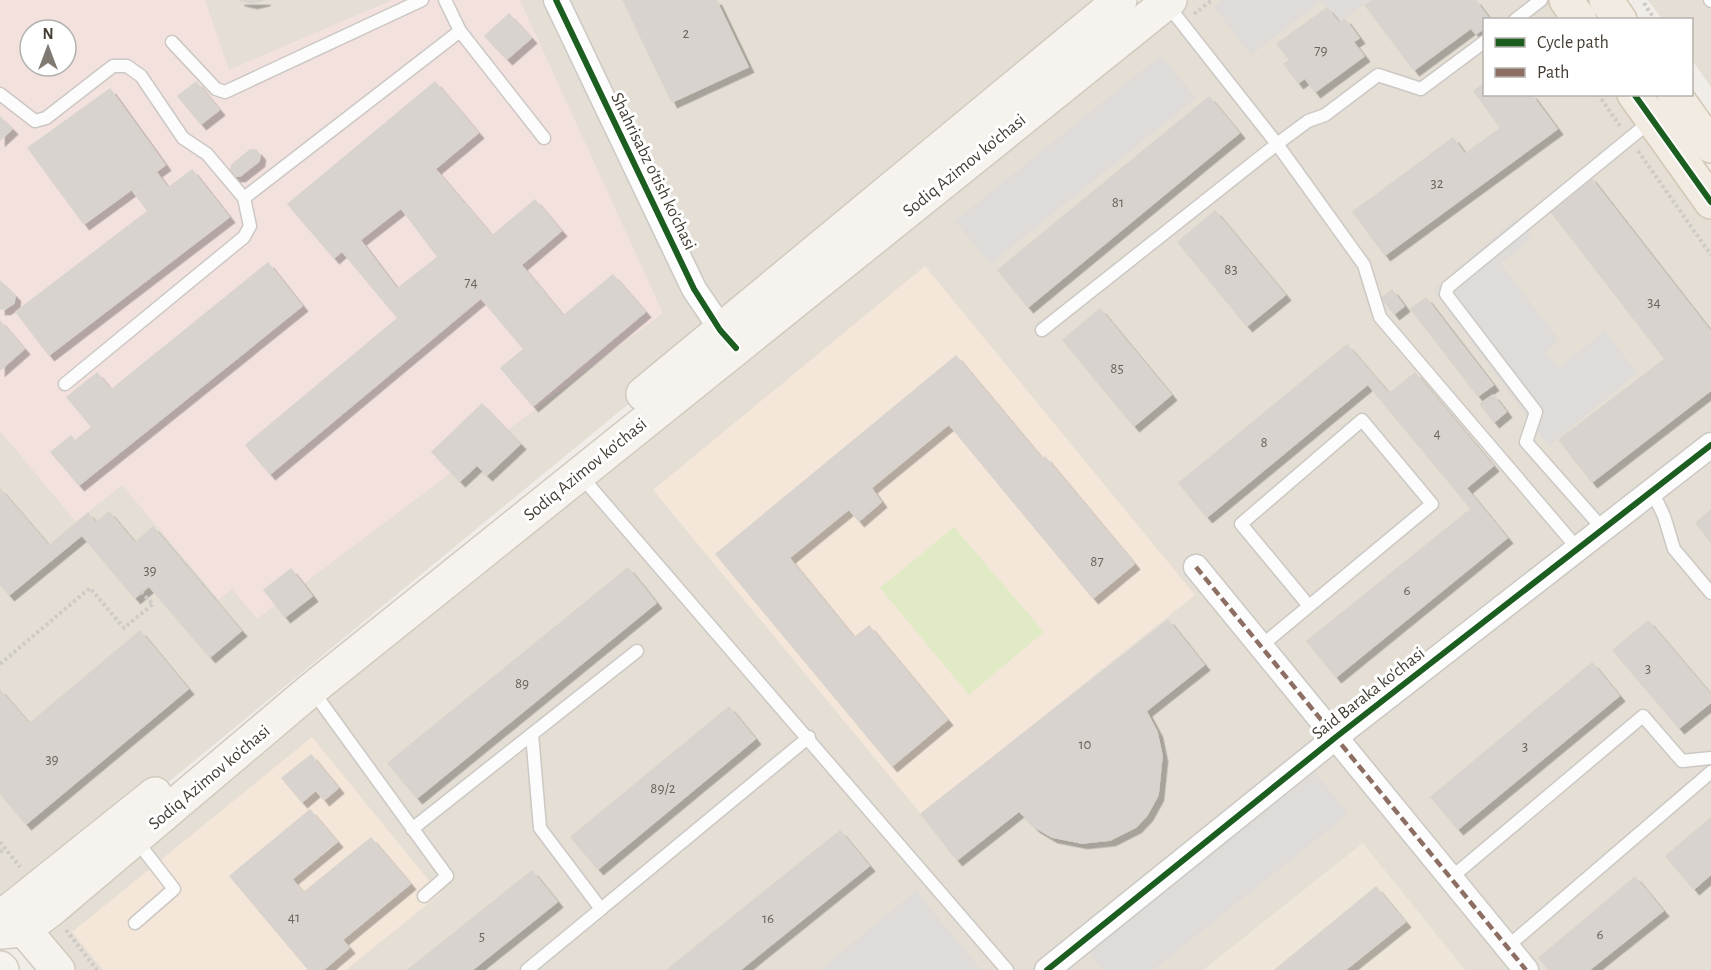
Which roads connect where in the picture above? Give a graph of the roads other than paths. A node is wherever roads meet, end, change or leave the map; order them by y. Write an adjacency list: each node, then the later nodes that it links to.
1 (422, 0): 13 (lane)
2 (445, 0): 12 (lane)
3 (556, 0): 24 (street, Shahrisabz o'tish ko'chasi)
4 (1120, 0): 24 (main road, Sodiq Azimov ko'chasi)
5 (1541, 0): 9 (lane)
6 (1566, 0): 10 (main road)
7 (1606, 0): 11 (main road)
8 (1168, 2): 19 (lane); 24 (main road, Sodiq Azimov ko'chasi)
9 (1518, 18)
10 (1579, 18)
11 (1619, 18)
12 (460, 31): 18 (lane); 21 (lane)
13 (172, 42)
14 (1483, 43): 19 (lane)
15 (0, 94): 21 (lane)
16 (1675, 96): 20 (main road)
17 (1635, 122): 22 (main road); 29 (lane)
18 (544, 138)
19 (1277, 144): 23 (lane); 30 (lane)
20 (1711, 146)
21 (244, 198): 25 (lane)
22 (1711, 202)
23 (1042, 330)
24 (728, 339): 27 (main road, Sodiq Azimov ko'chasi)
25 (65, 384)
26 (1711, 445): 28 (street, Said Baraka ko'chasi)
27 (572, 466): 36 (main road, Sodiq Azimov ko'chasi); 38 (lane); 47 (main road, Sodiq Azimov ko'chasi)
28 (1652, 491): 29 (street, Said Baraka ko'chasi); 32 (lane)
29 (1603, 530): 30 (street, Said Baraka ko'chasi)
30 (1578, 549): 39 (street, Said Baraka ko'chasi)
31 (1196, 567): 34 (street)
32 (1711, 593)
33 (1309, 606): 33 (lane); 34 (lane)
34 (1261, 646): 39 (street)
35 (637, 651): 37 (lane)
36 (312, 689): 42 (lane); 43 (main road, Sodiq Azimov ko'chasi)
37 (532, 734): 42 (lane); 46 (lane)
38 (808, 737): 46 (lane); 52 (lane)
39 (1336, 737): 44 (street); 53 (street, Said Baraka ko'chasi)
40 (1711, 758): 44 (lane)
41 (1711, 772): 49 (lane)
42 (412, 830): 45 (lane)
43 (136, 839): 47 (main road, Sodiq Azimov ko'chasi); 48 (lane)
44 (1452, 877): 49 (street)
45 (424, 896)
46 (601, 909): 51 (lane)
47 (6, 918): 50 (main road)
48 (135, 923)
49 (1507, 946): 54 (street)
50 (58, 970)
51 (527, 970)
52 (1007, 970)
53 (1047, 970)
54 (1526, 970)

